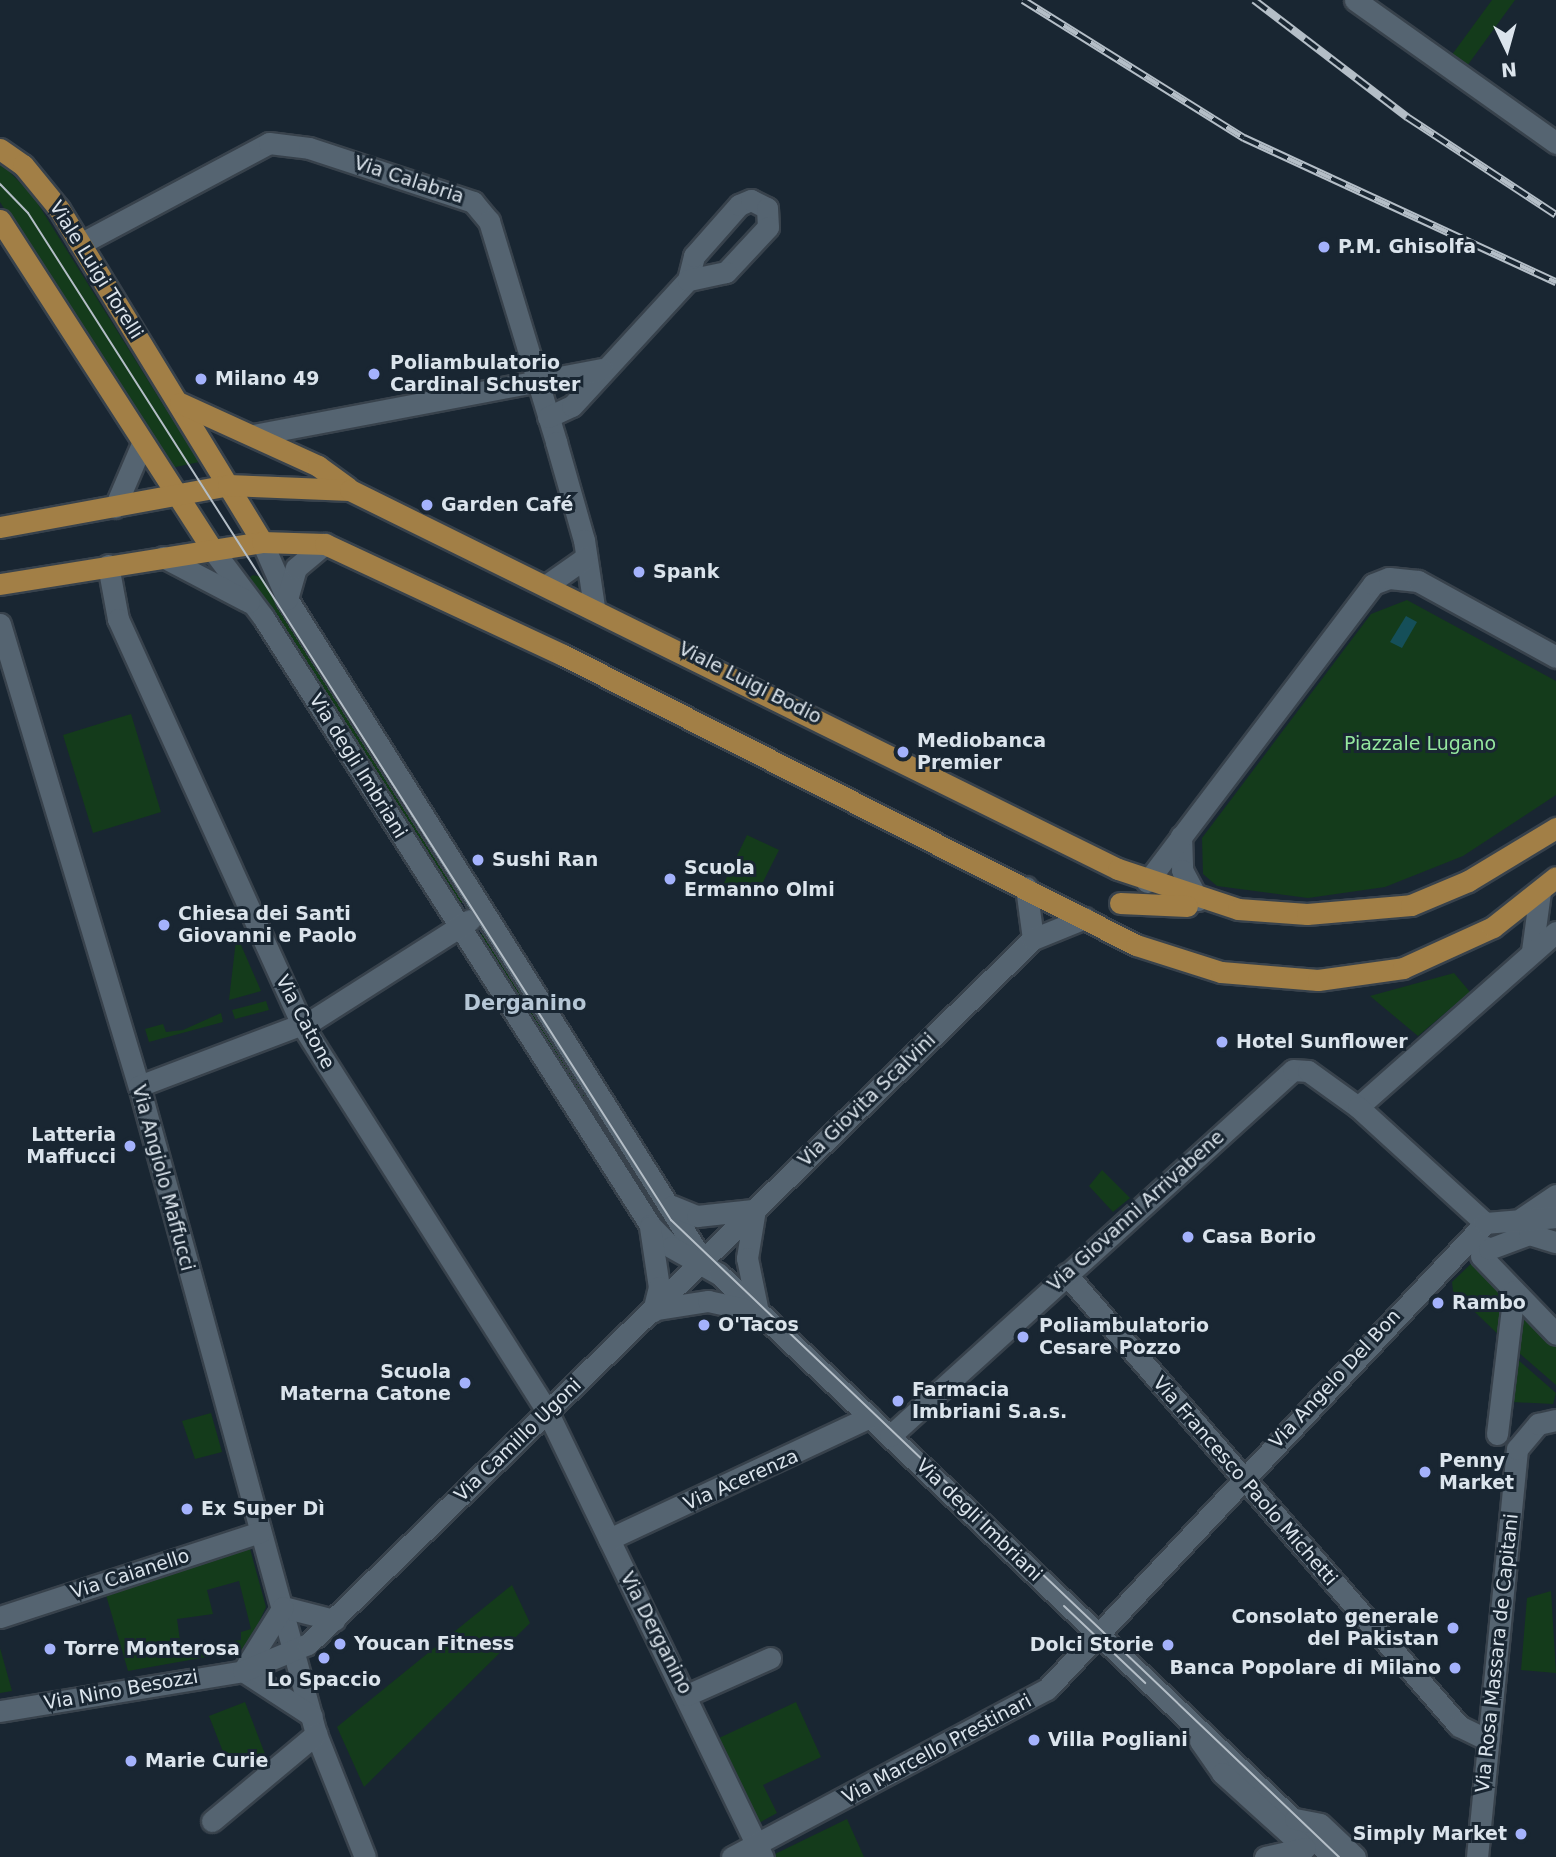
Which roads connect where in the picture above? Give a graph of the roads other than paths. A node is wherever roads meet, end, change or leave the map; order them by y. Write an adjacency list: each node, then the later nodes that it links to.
1 (1355, 0): 2 (street)
2 (1556, 143)
3 (0, 149): 5 (main road, Viale Luigi Torelli)
4 (0, 220): 12 (main road)
5 (80, 244): 8 (street, Via Calabria); 9 (main road, Viale Luigi Torelli)
6 (688, 279): 7 (street)
7 (604, 368): 8 (street); 10 (street)
8 (537, 382): 10 (street, Via Calabria); 11 (street)
9 (180, 403): 11 (main road); 13 (main road, Viale Luigi Torelli)
10 (548, 417): 22 (street, Via Calabria)
11 (253, 435): 14 (main road)
12 (142, 444): 15 (main road); 16 (street)
13 (228, 485): 14 (main road); 15 (main road); 18 (main road, Viale Luigi Torelli)
14 (350, 490): 25 (main road, Viale Luigi Bodio)
15 (176, 496): 16 (main road); 20 (main road)
16 (115, 507): 17 (main road)
17 (0, 527)
18 (262, 542): 19 (main road); 20 (main road); 26 (street, Via degli Imbriani)
19 (325, 544): 26 (street); 35 (main road)
20 (212, 550): 21 (main road); 27 (street, Via degli Imbriani)
21 (163, 557): 23 (main road); 27 (street)
22 (585, 558): 25 (street); 28 (street, Via Calabria)
23 (108, 565): 24 (main road); 45 (street, Via Catone)
24 (0, 584)
25 (548, 584): 28 (main road, Viale Luigi Bodio)
26 (287, 599): 40 (street, Via degli Imbriani)
27 (256, 606): 43 (street, Via degli Imbriani)
28 (594, 607): 34 (main road, Viale Luigi Bodio)
29 (0, 624): 46 (street, Via Angiolo Maffucci)
30 (1556, 657): 32 (street)
31 (1556, 828): 39 (main road)
32 (1181, 836): 34 (street); 37 (street)
33 (1556, 877): 36 (main road)
34 (1147, 882): 37 (main road); 38 (main road)
35 (1026, 887): 41 (main road); 44 (street)
36 (1540, 892): 41 (main road); 42 (street)
37 (1198, 900): 39 (main road)
38 (1120, 903): 39 (main road); 41 (main road)
39 (1238, 909)
40 (484, 911): 43 (street); 49 (street, Via degli Imbriani)
41 (1085, 918): 44 (street, Via Giovita Scalvini)
42 (1551, 925): 47 (street)
43 (460, 926): 45 (street); 53 (street, Via degli Imbriani)
44 (1033, 939): 50 (street, Via Giovita Scalvini)
45 (302, 1025): 46 (street); 62 (street, Via Catone)
46 (139, 1086): 68 (street, Via Angiolo Maffucci)
47 (1358, 1107): 54 (street); 57 (street, Via Giovanni Arrivabene)
48 (1556, 1195): 52 (street)
49 (672, 1206): 50 (street); 56 (street, Via degli Imbriani)
50 (756, 1208): 56 (street, Via Giovita Scalvini); 60 (street, Via degli Imbriani)
51 (1556, 1217): 52 (street)
52 (1522, 1218): 54 (street)
53 (646, 1219): 56 (street, Via degli Imbriani); 59 (street, Via degli Imbriani)
54 (1485, 1223): 67 (street, Via Angelo Del Bon)
55 (1556, 1241): 58 (street)
56 (703, 1261): 59 (street, Via Camillo Ugoni); 60 (street, Via degli Imbriani)
57 (1066, 1274): 66 (street, Via Giovanni Arrivabene); 67 (street, Via Francesco Paolo Michetti)
58 (1514, 1291): 61 (street); 65 (street)
59 (651, 1312): 60 (street, Via degli Imbriani); 62 (street, Via Camillo Ugoni)
60 (767, 1320): 63 (street, Via degli Imbriani)
61 (1556, 1334)
62 (547, 1411): 69 (street, Via Derganino); 72 (street, Via Camillo Ugoni)
63 (870, 1417): 66 (street, Via degli Imbriani); 69 (street, Via Acerenza)
64 (1556, 1420): 81 (street, Via Rosa Massara de Capitani)
65 (1497, 1434)
66 (890, 1436): 73 (street, Via degli Imbriani)
67 (1242, 1478): 73 (street, Via Marcello Prestinari); 81 (street, Via Francesco Paolo Michetti)
68 (261, 1532): 70 (street, Via Angiolo Maffucci); 71 (street, Via Caianello)
69 (609, 1539): 77 (street, Via Derganino)
70 (282, 1607): 72 (street); 74 (street, Via Angiolo Maffucci); 76 (street)
71 (0, 1616)
72 (334, 1620): 74 (street, Via Camillo Ugoni)
73 (1099, 1634): 79 (street, Via degli Imbriani); 85 (street, Via Marcello Prestinari)
74 (296, 1652): 76 (street, Via Nino Besozzi); 80 (street, Via Angiolo Maffucci)
75 (770, 1658): 77 (street)
76 (243, 1671): 78 (street, Via Nino Besozzi); 80 (street)
77 (687, 1695): 85 (street, Via Derganino)
78 (0, 1711)
79 (1190, 1721): 82 (street, Via degli Imbriani); 84 (street, Via degli Imbriani)
80 (314, 1725): 83 (street); 86 (street, Via Angiolo Maffucci)
81 (1488, 1740): 91 (street, Via Rosa Massara de Capitani)
82 (1288, 1814): 89 (street, Via degli Imbriani); 90 (street, Via degli Imbriani)
83 (212, 1821)
84 (1305, 1848): 88 (street); 89 (street, Via degli Imbriani)
85 (760, 1850): 87 (street, Via Marcello Prestinari)
86 (365, 1857)
87 (732, 1857)
88 (1265, 1857)
89 (1333, 1857)
90 (1355, 1857)
91 (1477, 1857)

